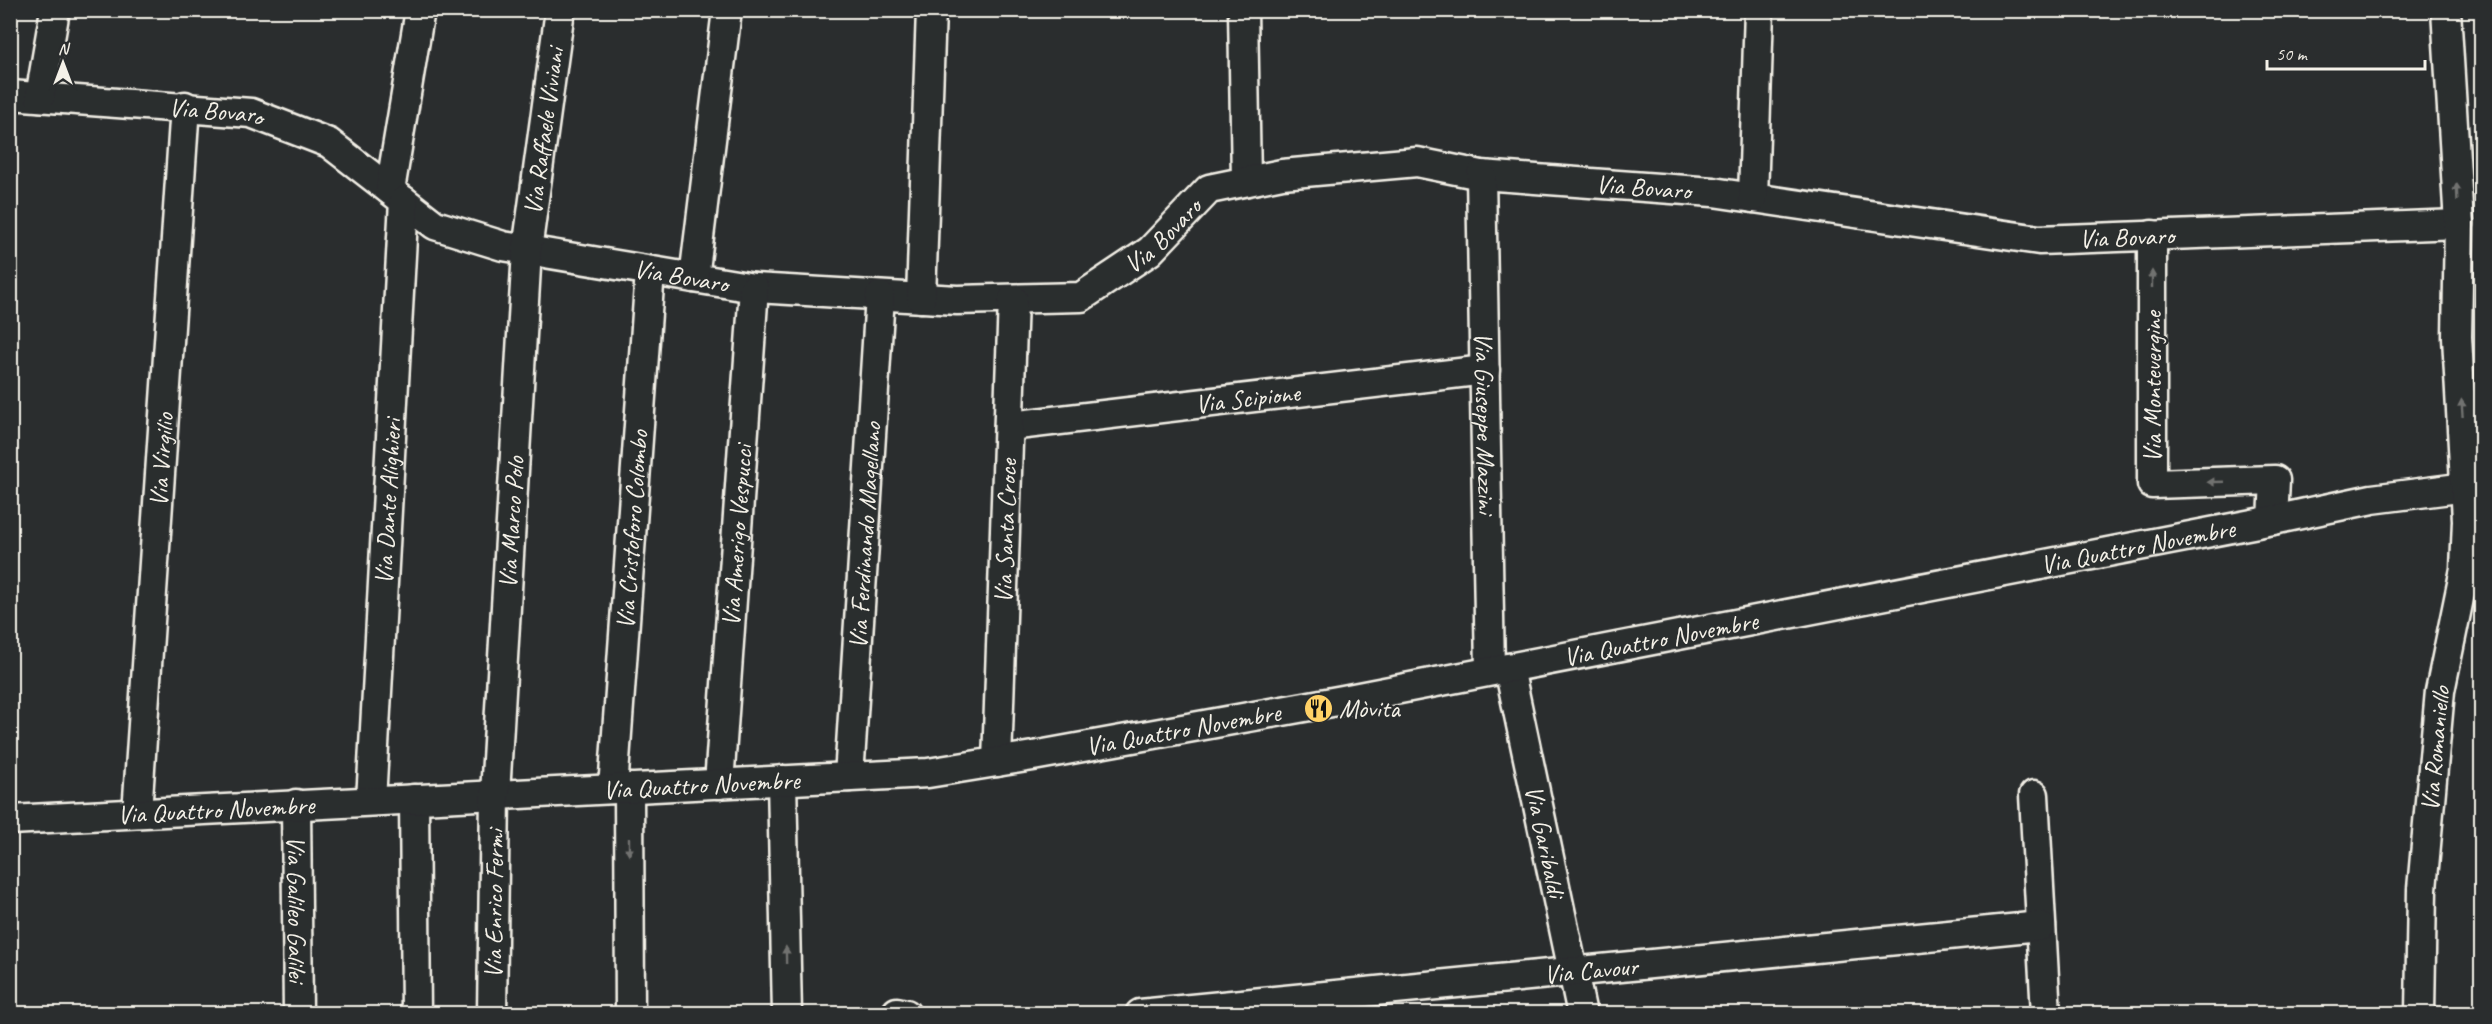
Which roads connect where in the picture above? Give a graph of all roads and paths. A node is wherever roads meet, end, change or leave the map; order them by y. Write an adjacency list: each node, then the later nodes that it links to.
1 (55, 10): 10 (street)
2 (420, 10): 14 (street, Via Dante Alighieri)
3 (560, 10): 18 (street, Via Raffaele Viviani)
4 (727, 10): 20 (street)
5 (931, 10): 23 (street)
6 (1243, 10): 13 (street)
7 (1759, 10): 15 (street)
8 (2446, 10): 16 (street, Via Romaniello, one-way to 8)
9 (10, 95): 10 (street, Via Bovaro)
10 (40, 97): 11 (street, Via Bovaro)
11 (185, 106): 14 (street, Via Bovaro); 40 (street, Via Virgilio)
12 (1481, 175): 13 (street, Via Bovaro); 15 (street, Via Bovaro); 25 (street, Via Giuseppe Mazzini)
13 (1246, 181): 24 (street, Via Bovaro)
14 (397, 196): 18 (street, Via Bovaro); 38 (street, Via Dante Alighieri)
15 (1753, 198): 17 (street, Via Bovaro)
16 (2459, 224): 17 (street, Via Bovaro); 27 (street, Via Romaniello, one-way to 16)
17 (2152, 235): 28 (street, Via Montevergine, one-way to 17)
18 (527, 250): 19 (street, Via Bovaro); 35 (street, Via Marco Polo)
19 (650, 271): 20 (street, Via Bovaro); 34 (street, Via Cristoforo Colombo)
20 (694, 278): 21 (street, Via Bovaro)
21 (754, 288): 22 (street, Via Bovaro); 33 (street, Via Amerigo Vespucci)
22 (880, 296): 23 (street, Via Bovaro); 31 (street, Via Ferdinando Magellano)
23 (921, 298): 24 (street, Via Bovaro)
24 (1013, 299): 26 (street, Via Santa Croce)
25 (1485, 370): 26 (street, Via Scipione); 29 (street, Via Giuseppe Mazzini)
26 (1009, 426): 30 (street, Via Santa Croce)
27 (2473, 486): 28 (street, Via Quattro Novembre); 52 (street, Via Romaniello)
28 (2274, 520): 29 (street, Via Quattro Novembre)
29 (1500, 669): 30 (street, Via Quattro Novembre); 43 (street, Via Garibaldi)
30 (997, 762): 31 (street, Via Quattro Novembre)
31 (849, 777): 32 (street, Via Quattro Novembre)
32 (782, 780): 33 (street, Via Quattro Novembre); 48 (street, one-way to 32)
33 (719, 784): 34 (street, Via Quattro Novembre)
34 (621, 788): 35 (street, Via Quattro Novembre); 47 (street, Via Cristoforo Colombo, one-way to 47)
35 (495, 794): 37 (street, Via Quattro Novembre); 46 (street, Via Enrico Fermi)
36 (2034, 795): 42 (street)
37 (414, 799): 38 (street, Via Quattro Novembre); 45 (street)
38 (371, 801): 39 (street, Via Quattro Novembre)
39 (296, 804): 40 (street, Via Quattro Novembre); 44 (street, Via Galileo Galilei)
40 (137, 813): 41 (street, Via Quattro Novembre)
41 (10, 820)
42 (2041, 926): 43 (street, Via Cavour); 51 (street)
43 (1573, 972): 49 (street, Via Cavour); 50 (street, Via Garibaldi)
44 (298, 1014)
45 (416, 1014)
46 (492, 1014)
47 (630, 1014)
48 (787, 1014)
49 (1140, 1014)
50 (1582, 1014)
51 (2046, 1014)
52 (2420, 1014)

